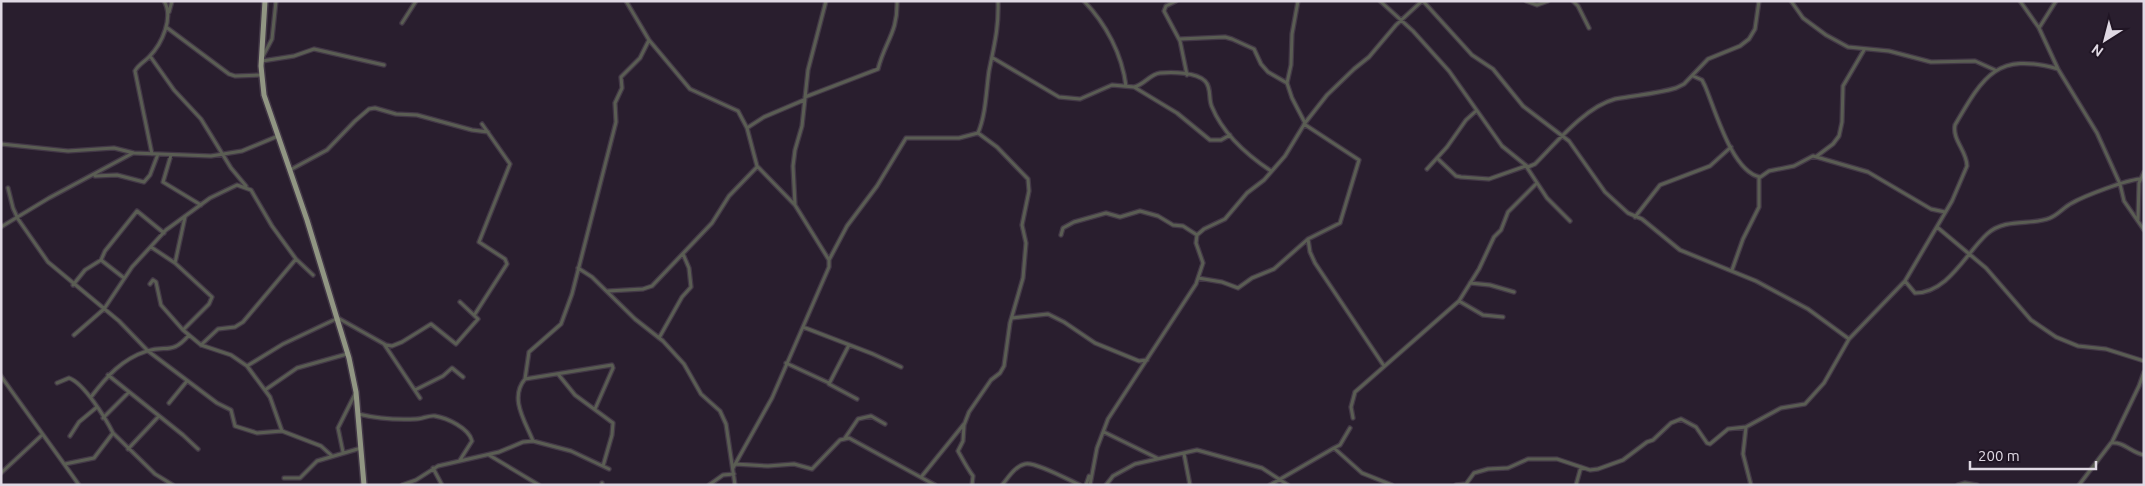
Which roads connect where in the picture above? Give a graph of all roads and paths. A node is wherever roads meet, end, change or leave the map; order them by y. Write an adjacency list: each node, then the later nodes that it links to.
1 (164, 1): 22 (street)
2 (172, 1): 22 (street)
3 (265, 1): 33 (main road)
4 (276, 1): 33 (street)
5 (416, 1): 24 (street)
6 (626, 1): 29 (street)
7 (826, 1): 43 (street)
8 (897, 1): 43 (street)
9 (998, 1): 32 (street)
10 (1084, 1): 41 (street)
11 (1176, 1): 28 (street)
12 (1298, 1): 40 (street)
13 (1380, 1): 23 (street)
14 (1423, 1): 23 (street); 52 (street)
15 (1526, 1): 16 (street)
16 (1548, 1)
17 (1573, 1): 26 (street)
18 (1759, 1): 39 (street)
19 (1791, 1): 30 (street)
20 (2020, 1): 27 (street)
21 (2056, 1): 27 (street)
22 (169, 12): 25 (street)
23 (1401, 21): 44 (street); 46 (street)
24 (402, 23)
25 (166, 27): 31 (street); 37 (street)
26 (1589, 28)
27 (2040, 28): 35 (street)
28 (1180, 39): 38 (street); 40 (street)
29 (649, 40): 47 (street); 97 (street)
30 (1864, 50): 36 (street); 60 (street)
31 (150, 56): 56 (street); 59 (street)
32 (993, 58): 41 (street); 49 (street)
33 (262, 59): 34 (street); 37 (main road)
34 (384, 65)
35 (2058, 69): 36 (street); 72 (street)
36 (1995, 70): 77 (street)
37 (262, 75): 51 (main road)
38 (1187, 75): 42 (street); 50 (street)
39 (1693, 76): 52 (street); 54 (street)
40 (1287, 83): 46 (street)
41 (1126, 86): 42 (street)
42 (1134, 87): 50 (street)
43 (804, 99): 47 (street); 75 (street)
44 (1476, 111): 61 (street); 63 (street)
45 (482, 124): 48 (street)
46 (1305, 124): 66 (street); 89 (street)
47 (747, 128): 62 (street)
48 (488, 132): 65 (street); 111 (street)
49 (978, 133): 95 (street); 114 (street)
50 (1230, 135): 66 (street)
51 (278, 136): 59 (street); 65 (main road)
52 (1562, 136): 63 (street); 79 (street)
53 (1, 144): 55 (street)
54 (1731, 147): 69 (street); 79 (street)
55 (134, 153): 56 (street); 68 (street)
56 (152, 154): 57 (street)
57 (158, 154): 58 (street); 68 (street)
58 (171, 155): 59 (street); 76 (street)
59 (223, 155): 74 (street)
60 (1817, 156): 69 (street); 77 (street)
61 (1437, 158): 63 (street); 64 (street)
62 (757, 166): 75 (street); 92 (street)
63 (1526, 166): 71 (street)
64 (1427, 169)
65 (290, 170): 113 (main road)
66 (1271, 171): 88 (street)
67 (2144, 172): 70 (street)
68 (94, 176): 80 (street)
69 (1760, 177): 98 (street)
70 (2140, 179): 72 (street); 82 (street)
71 (1536, 184): 81 (street); 103 (street)
72 (2120, 184): 82 (street); 91 (street)
73 (8, 188): 80 (street)
74 (248, 188): 76 (street); 93 (street)
75 (795, 205): 95 (street)
76 (201, 206): 78 (street)
77 (1945, 212): 84 (street)
78 (185, 217): 86 (street); 96 (street)
79 (1635, 217): 98 (street)
80 (18, 219): 83 (street); 105 (street)
81 (1570, 221)
82 (2138, 221): 85 (street)
83 (1, 227)
84 (1937, 227): 91 (street); 102 (street)
85 (2144, 230)
86 (164, 233): 90 (street); 94 (street)
87 (1061, 234): 88 (street)
88 (1197, 235): 101 (street)
89 (1308, 238): 101 (street); 130 (street)
90 (151, 247): 96 (street); 100 (street)
91 (1969, 253): 102 (street); 127 (street)
92 (683, 254): 106 (street); 119 (street)
93 (296, 259): 99 (street); 122 (street)
94 (101, 260): 100 (street); 105 (street)
95 (830, 260): 115 (street)
96 (175, 263): 116 (street)
97 (578, 268): 106 (street); 137 (street)
98 (1732, 270): 120 (street)
99 (313, 275)
100 (124, 278): 110 (street)
101 (1197, 278): 126 (street)
102 (1905, 281): 120 (street)
103 (1469, 283): 107 (street); 108 (street)
104 (150, 284): 116 (street)
105 (73, 285): 110 (street)
106 (608, 291): 119 (street)
107 (1514, 292)
108 (1459, 301): 112 (street); 130 (street)
109 (460, 302): 111 (street)
110 (104, 309): 117 (street); 124 (street)
111 (475, 314): 121 (street)
112 (1503, 317)
113 (338, 318): 121 (street); 125 (main road); 129 (street)
114 (1012, 318): 126 (street); 156 (street)
115 (803, 327): 123 (street); 128 (street)
116 (183, 330): 118 (street)
117 (74, 335)
118 (189, 335): 122 (street); 124 (street)
119 (659, 338): 180 (street)
120 (1849, 339): 157 (street)
121 (384, 344): 142 (street)
122 (201, 345): 129 (street)
123 (849, 345): 131 (street); 140 (street)
124 (148, 351): 134 (street); 138 (street)
125 (348, 354): 141 (street); 144 (main road)
126 (1148, 360): 160 (street)
127 (2144, 361)
128 (786, 363): 140 (street); 180 (street)
129 (247, 366): 141 (street)
130 (1384, 366): 154 (street)
131 (902, 367)
132 (2144, 372): 166 (street)
133 (558, 374): 137 (street); 150 (street); 150 (street)
134 (108, 375): 143 (street); 145 (street)
135 (1, 376): 162 (street)
136 (463, 377): 142 (street)
137 (525, 379): 165 (street)
138 (187, 381): 148 (street); 159 (street)
139 (57, 383): 145 (street)
140 (829, 383): 147 (street)
141 (265, 390): 159 (street)
142 (415, 390): 146 (street)
143 (129, 392): 152 (street); 153 (street)
144 (356, 392): 151 (main road); 171 (street)
145 (91, 397): 149 (street)
146 (420, 398)
147 (858, 399)
148 (169, 402)
149 (97, 407): 153 (street); 163 (street)
150 (595, 409): 179 (street)
151 (358, 414): 167 (main road); 177 (street)
152 (159, 416): 169 (street); 170 (street)
153 (103, 418): 161 (street)
154 (1353, 418)
155 (885, 424): 164 (street)
156 (964, 424): 187 (street); 199 (street)
157 (1746, 427): 181 (street); 211 (street)
158 (1350, 428): 168 (street)
159 (282, 431): 173 (street)
160 (1104, 432): 176 (street); 184 (street)
161 (113, 433): 169 (street); 178 (street)
162 (42, 435): 178 (street); 185 (street)
163 (70, 436)
164 (845, 438): 180 (street); 187 (street)
165 (533, 441): 174 (street); 179 (street)
166 (2111, 443): 175 (street); 214 (street)
167 (361, 448): 171 (street); 192 (main road)
168 (1334, 448): 189 (street); 208 (street)
169 (128, 449): 191 (street)
170 (198, 449)
171 (343, 452): 173 (street)
172 (1184, 454): 176 (street); 189 (street); 205 (street)
173 (331, 455): 188 (street)
174 (488, 455): 177 (street); 195 (street)
175 (2144, 455)
176 (1158, 459): 204 (street)
177 (459, 460): 182 (street)
178 (65, 464): 190 (street)
179 (603, 466): 183 (street)
180 (734, 466): 186 (street)
181 (1581, 467): 209 (street); 210 (street)
182 (432, 468): 193 (street); 194 (street)
183 (609, 469)
184 (1091, 471): 202 (street); 203 (street)
185 (1, 473)
186 (734, 474): 196 (street); 197 (street)
187 (922, 476): 198 (street)
188 (284, 478)
189 (1281, 479): 206 (street); 207 (street)
190 (79, 485)
191 (173, 485)
192 (364, 485)
193 (402, 485)
194 (442, 485)
195 (539, 485)
196 (709, 485)
197 (735, 485)
198 (936, 485)
199 (972, 485)
200 (1002, 485): 201 (street)
201 (1080, 485)
202 (1086, 485)
203 (1090, 485)
204 (1106, 485)
205 (1190, 485)
206 (1270, 485)
207 (1288, 485)
208 (1392, 485)
209 (1456, 485)
210 (1576, 485)
211 (1751, 485)
212 (1958, 485): 213 (street)
213 (1977, 485)
214 (2079, 485)

